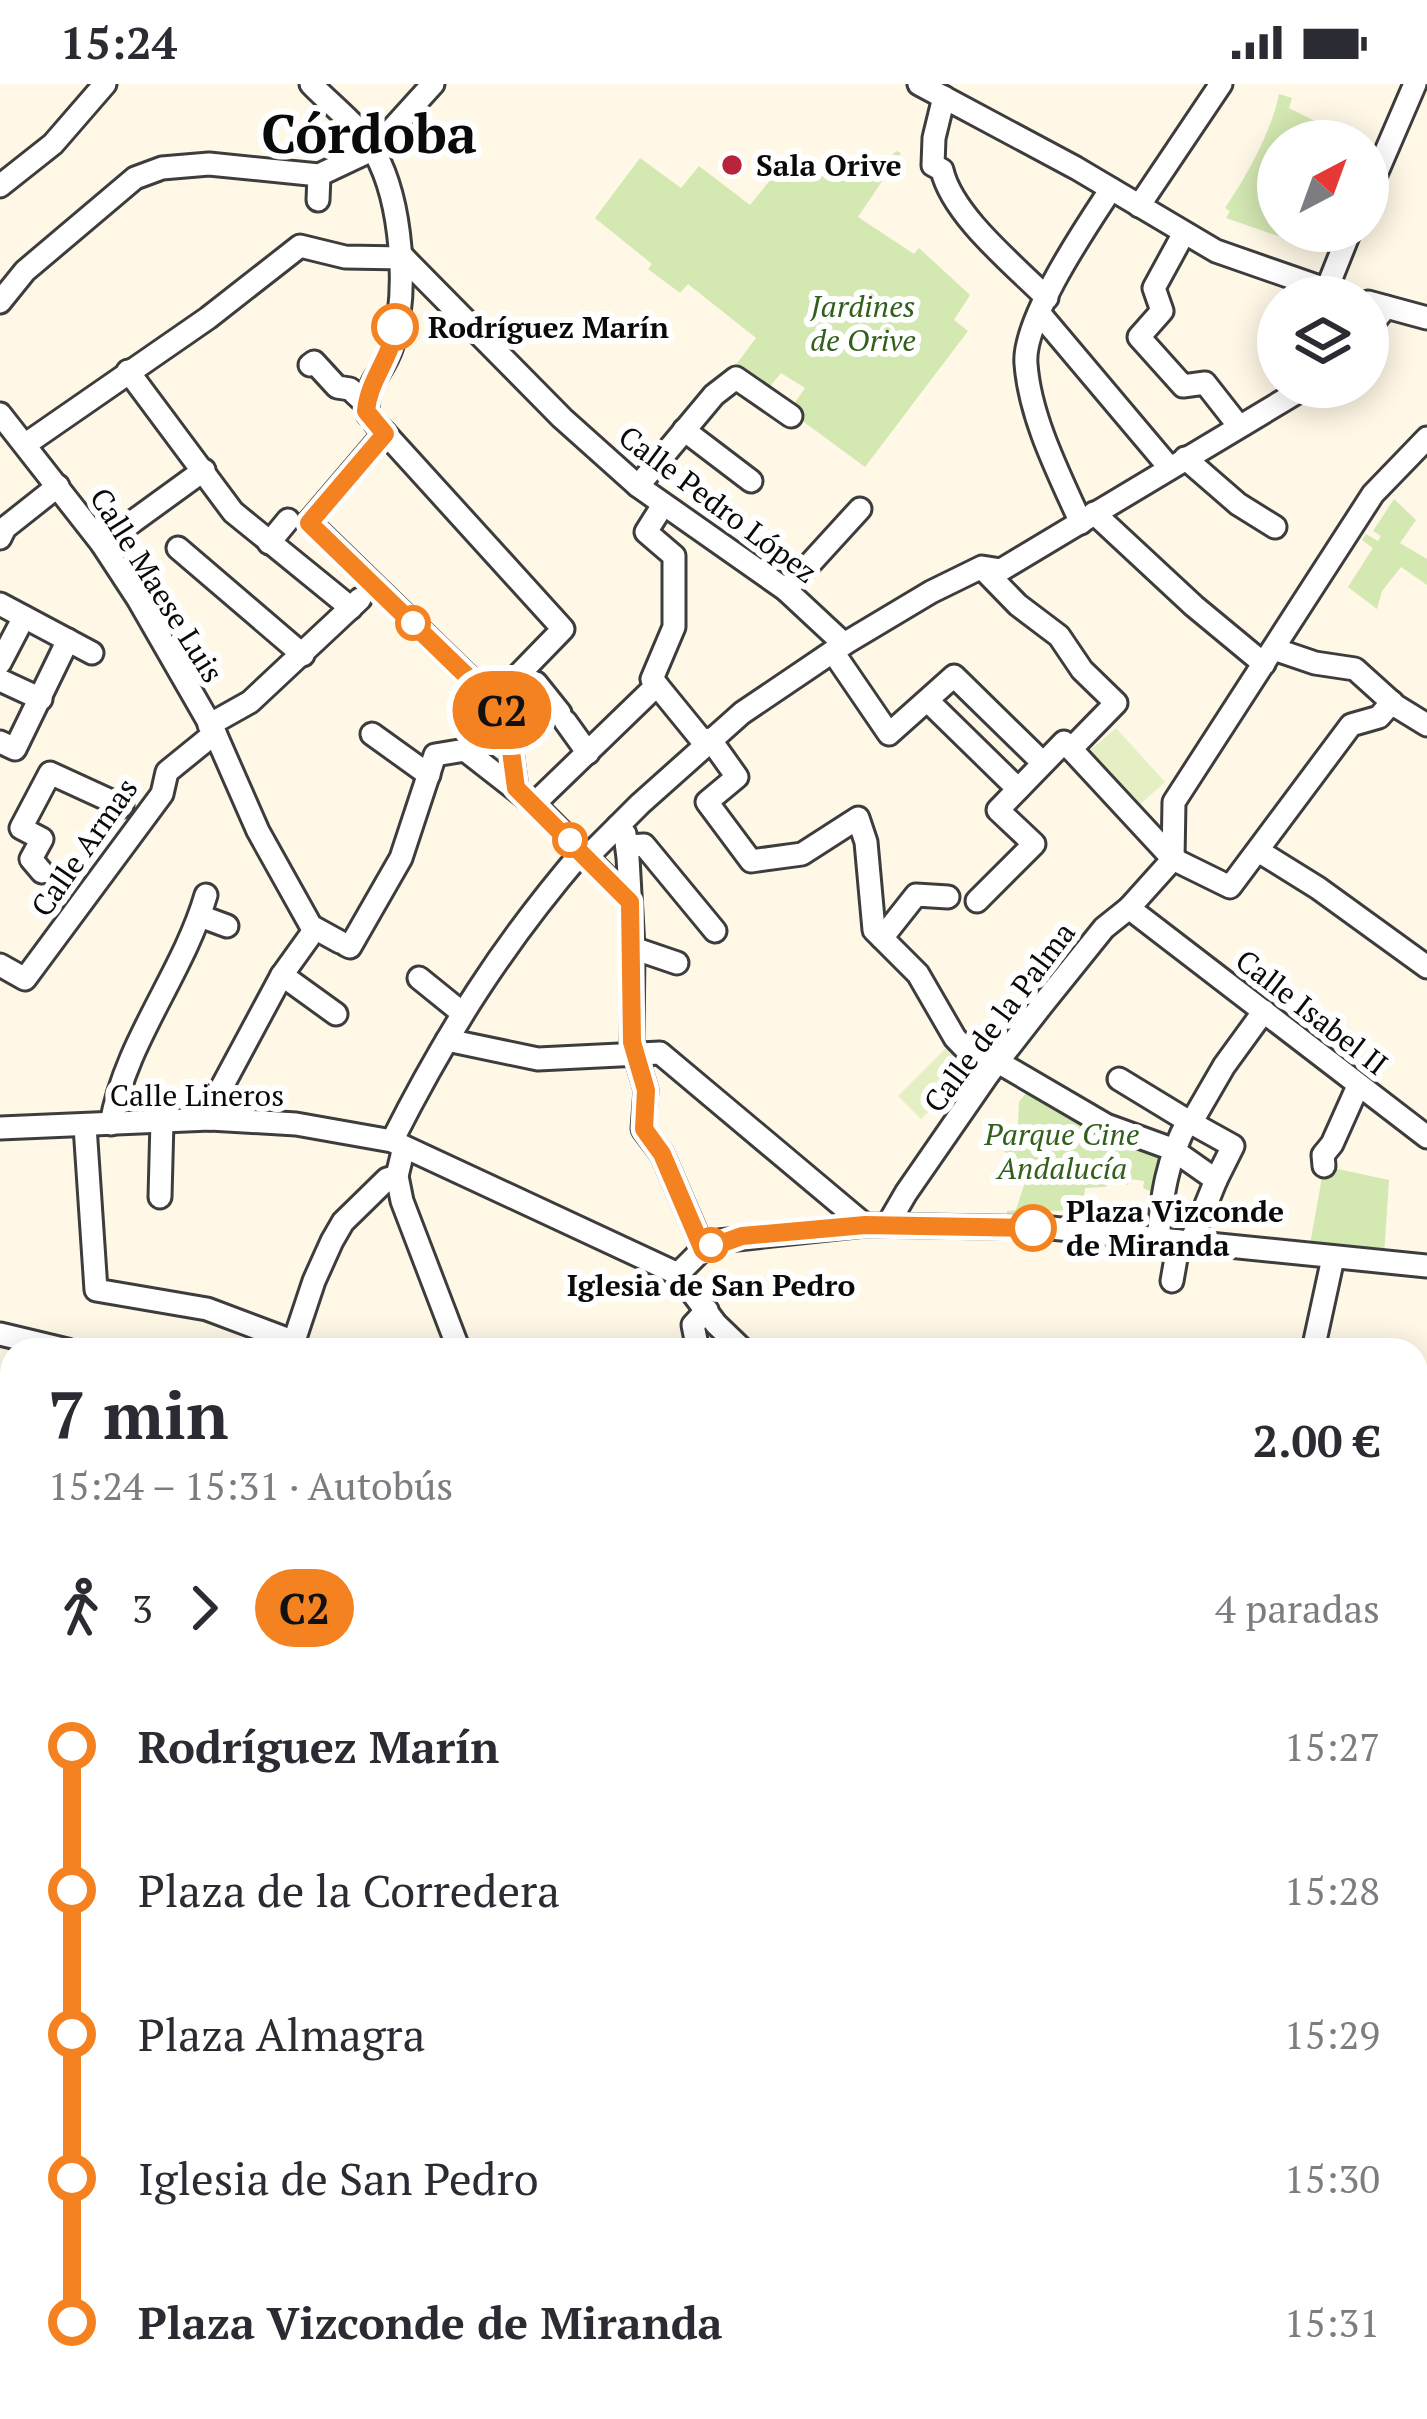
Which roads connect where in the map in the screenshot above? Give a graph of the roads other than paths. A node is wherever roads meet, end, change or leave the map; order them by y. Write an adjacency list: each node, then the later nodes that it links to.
1 (105, 84): 11 (street)
2 (311, 84): 9 (street)
3 (433, 84): 9 (street)
4 (919, 84): 7 (street)
5 (1221, 84): 14 (street)
6 (1415, 84): 8 (street)
7 (944, 98): 12 (street); 20 (street)
8 (1389, 144)
9 (374, 149): 10 (street); 16 (street)
10 (320, 176): 13 (street); 19 (street)
11 (0, 187)
12 (1111, 189): 14 (street); 20 (street)
13 (318, 200)
14 (1139, 206): 15 (street)
15 (1184, 233): 17 (street); 28 (street)
16 (404, 257): 23 (street); 27 (street); 36 (street, Calle Pedro López)
17 (1286, 276)
18 (1427, 292): 21 (street)
19 (0, 302)
20 (1043, 306): 32 (street); 39 (street)
21 (1397, 310)
22 (310, 365): 27 (street)
23 (128, 371): 31 (street); 33 (street)
24 (1268, 408): 28 (street)
25 (0, 414): 31 (street, Calle Maese Luis)
26 (791, 416): 29 (street)
27 (374, 419): 40 (street); 58 (street)
28 (1238, 425): 32 (street)
29 (684, 430): 34 (street); 36 (street)
30 (1427, 438): 56 (street)
31 (26, 444): 35 (street, Calle Maese Luis)
32 (1177, 462): 39 (street); 41 (street)
33 (204, 470): 43 (street); 44 (street)
34 (751, 482)
35 (58, 487): 42 (street); 44 (street, Calle Maese Luis)
36 (638, 487): 37 (street, Calle Pedro López)
37 (663, 505): 48 (street, Calle Pedro López); 60 (street)
38 (860, 509): 48 (street)
39 (1088, 518): 46 (street); 56 (street)
40 (297, 521): 43 (street); 47 (street)
41 (1275, 527)
42 (0, 538)
43 (269, 543): 50 (street)
44 (102, 544): 66 (street, Calle Maese Luis)
45 (178, 548): 55 (street)
46 (982, 567): 53 (street); 71 (street)
47 (374, 585): 50 (street, Calle Armas); 64 (street)
48 (786, 590): 53 (street, Calle Pedro López)
49 (0, 604): 51 (street)
50 (351, 608): 55 (street, Calle Armas)
51 (24, 617): 52 (street); 57 (street)
52 (68, 640): 54 (street); 61 (street)
53 (838, 648): 62 (street, Calle Pedro López); 68 (street)
54 (92, 652)
55 (303, 655): 66 (street, Calle Armas)
56 (1269, 656): 63 (street); 79 (street)
57 (0, 663)
58 (528, 676): 64 (street); 70 (street)
59 (0, 680): 61 (street)
60 (657, 685): 68 (street); 70 (street)
61 (40, 699): 69 (street)
62 (929, 702): 71 (street); 73 (street)
63 (1392, 702): 65 (street); 77 (street)
64 (498, 706): 74 (street)
65 (1427, 724)
66 (212, 729): 75 (street, Calle Armas); 86 (street, Calle Maese Luis)
67 (372, 734): 72 (street)
68 (708, 741): 76 (street); 88 (street)
69 (8, 746)
70 (588, 753): 74 (street)
71 (1055, 757): 73 (street); 79 (street)
72 (429, 775): 74 (street); 86 (street)
73 (1016, 791): 82 (street)
74 (525, 796): 78 (street)
75 (134, 812): 80 (street); 91 (street, Calle Armas)
76 (623, 836): 78 (street); 83 (street); 87 (street)
77 (1260, 852): 79 (street); 92 (street)
78 (585, 854): 83 (street); 96 (street)
79 (1173, 859): 84 (street, Calle de la Palma)
80 (41, 872)
81 (948, 897): 88 (street)
82 (977, 901)
83 (630, 902): 89 (street)
84 (1129, 908): 95 (street, Calle Isabel II); 100 (street, Calle de la Palma)
85 (226, 926): 106 (street)
86 (315, 929): 93 (street)
87 (716, 931)
88 (882, 938): 100 (street)
89 (633, 948): 90 (street); 99 (street)
90 (676, 963)
91 (0, 965)
92 (1427, 967)
93 (282, 976): 97 (street); 103 (street)
94 (419, 978): 96 (street)
95 (1264, 1011): 102 (street, Calle Isabel II); 105 (street)
96 (461, 1012): 98 (street)
97 (336, 1014)
98 (447, 1040): 99 (street); 110 (street)
99 (637, 1055): 117 (street); 119 (street)
100 (994, 1067): 111 (street); 116 (street, Calle de la Palma)
101 (1119, 1079): 105 (street)
102 (1358, 1086): 109 (street, Calle Isabel II); 112 (street)
103 (209, 1119): 104 (street, Calle Lineros); 110 (street, Calle Lineros)
104 (162, 1121): 106 (street, Calle Lineros); 115 (street)
105 (1190, 1122): 111 (street); 114 (street)
106 (112, 1124): 107 (street, Calle Lineros)
107 (85, 1126): 108 (street, Calle Lineros); 125 (street)
108 (0, 1128)
109 (1427, 1137)
110 (398, 1144): 113 (street); 122 (street, Calle Lineros)
111 (1172, 1149): 114 (street); 118 (street)
112 (1324, 1166)
113 (397, 1176): 126 (street); 127 (street)
114 (1216, 1180): 118 (street)
115 (160, 1197)
116 (889, 1224): 117 (street); 118 (street)
117 (865, 1225): 119 (street)
118 (1176, 1242): 120 (street); 123 (street)
119 (703, 1250): 122 (street)
120 (1333, 1258): 121 (street); 130 (street)
121 (1427, 1266)
122 (678, 1274): 124 (street)
123 (1172, 1281)
124 (707, 1310): 128 (street); 129 (street)
125 (272, 1338)
126 (296, 1338)
127 (453, 1338)
128 (693, 1338)
129 (732, 1338)
130 (1316, 1338)

